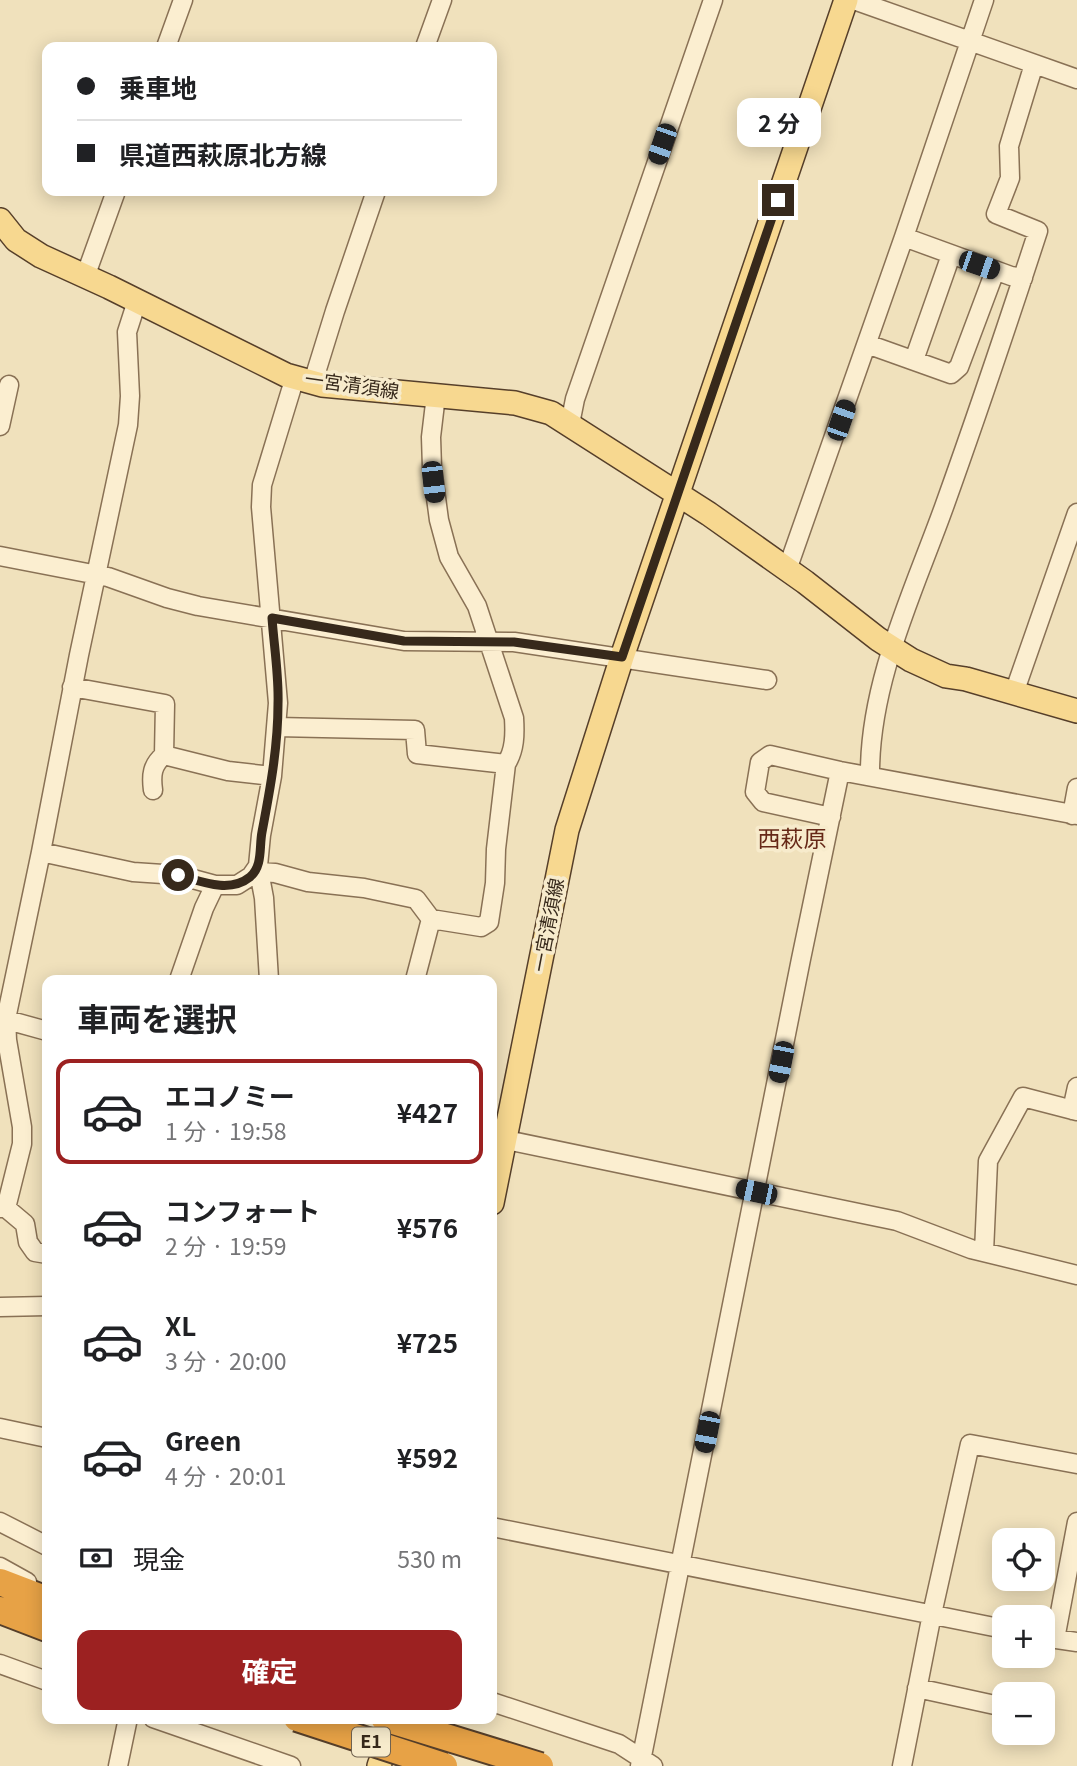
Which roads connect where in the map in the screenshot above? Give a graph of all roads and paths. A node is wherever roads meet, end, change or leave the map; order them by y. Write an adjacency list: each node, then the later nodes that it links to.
1 (183, 0): 7 (street)
2 (442, 0): 8 (street)
3 (713, 0): 26 (street)
4 (846, 0): 28 (main road)
5 (854, 0): 9 (street)
6 (984, 0): 9 (street)
7 (168, 42)
8 (427, 42)
9 (970, 42): 10 (street); 15 (street)
10 (1034, 64): 11 (street); 19 (street)
11 (1077, 79)
12 (114, 196): 18 (street)
13 (374, 196): 23 (street)
14 (0, 220): 18 (main road, 一宮清須線)
15 (904, 237): 16 (street); 21 (street)
16 (951, 255): 17 (street); 22 (street)
17 (995, 271): 19 (street); 22 (street)
18 (85, 277): 20 (main road, 一宮清須線)
19 (1023, 278): 35 (street)
20 (137, 301): 23 (main road, 一宮清須線); 32 (street)
21 (867, 344): 22 (street); 31 (street)
22 (914, 360)
23 (304, 380): 25 (main road, 一宮清須線); 33 (street)
24 (9, 385): 27 (street)
25 (436, 395): 26 (main road, 一宮清須線); 34 (street)
26 (569, 424): 28 (main road, 一宮清須線)
27 (0, 426)
28 (678, 494): 31 (main road, 一宮清須線); 36 (main road, 一宮清須線)
29 (1077, 513): 39 (street)
30 (0, 556): 32 (street)
31 (788, 570): 35 (main road, 一宮清須線)
32 (97, 575): 33 (street); 38 (street)
33 (272, 618): 34 (street); 41 (street)
34 (488, 640): 36 (street); 43 (street)
35 (893, 648): 39 (main road, 一宮清須線); 46 (street)
36 (622, 657): 37 (street); 62 (main road, 一宮清須線)
37 (767, 680)
38 (72, 688): 42 (street); 51 (street)
39 (1014, 693): 40 (main road, 一宮清須線)
40 (1077, 711)
41 (277, 727): 43 (street); 45 (street)
42 (164, 755): 45 (street); 48 (street)
43 (506, 764): 54 (street)
44 (841, 771): 46 (street); 50 (street); 50 (street)
45 (272, 776): 52 (street)
46 (870, 776): 49 (street)
47 (1077, 788): 49 (street)
48 (153, 790)
49 (1075, 815)
50 (831, 817): 63 (street)
51 (41, 852): 53 (street); 58 (street)
52 (259, 869): 53 (street); 54 (street); 56 (street)
53 (215, 885): 55 (street)
54 (431, 919): 57 (street)
55 (181, 975)
56 (270, 975)
57 (416, 975)
58 (3, 1019): 59 (street); 64 (street)
59 (42, 1030)
60 (1077, 1087): 61 (street)
61 (1075, 1111): 65 (street)
62 (498, 1139): 63 (street)
63 (756, 1192): 65 (street); 77 (street)
64 (3, 1208): 66 (street)
65 (984, 1252): 67 (street)
66 (42, 1253)
67 (1077, 1275)
68 (42, 1306): 69 (street)
69 (0, 1307)
70 (0, 1428): 71 (street)
71 (42, 1437)
72 (1077, 1464): 84 (street)
73 (0, 1522): 76 (street)
74 (1077, 1522): 83 (street)
75 (497, 1528): 77 (street)
76 (42, 1543)
77 (680, 1565): 84 (street); 100 (street)
78 (0, 1567): 80 (street)
79 (0, 1581): 81 (highway)
80 (42, 1590)
81 (42, 1598)
82 (0, 1609): 87 (highway)
83 (1055, 1613)
84 (932, 1614): 86 (street); 93 (street)
85 (0, 1618): 88 (street)
86 (992, 1626)
87 (42, 1628)
88 (42, 1629)
89 (1055, 1639): 90 (street)
90 (1077, 1643)
91 (0, 1664): 92 (street)
92 (42, 1679)
93 (917, 1688): 95 (street); 105 (street)
94 (497, 1704): 100 (street)
95 (992, 1704)
96 (127, 1724): 101 (street)
97 (170, 1724): 102 (street)
98 (315, 1724): 103 (highway, E1, bridge)
99 (404, 1724): 104 (highway, E1, bridge)
100 (645, 1764)
101 (118, 1766)
102 (291, 1766)
103 (444, 1766)
104 (540, 1766)
105 (902, 1766)

